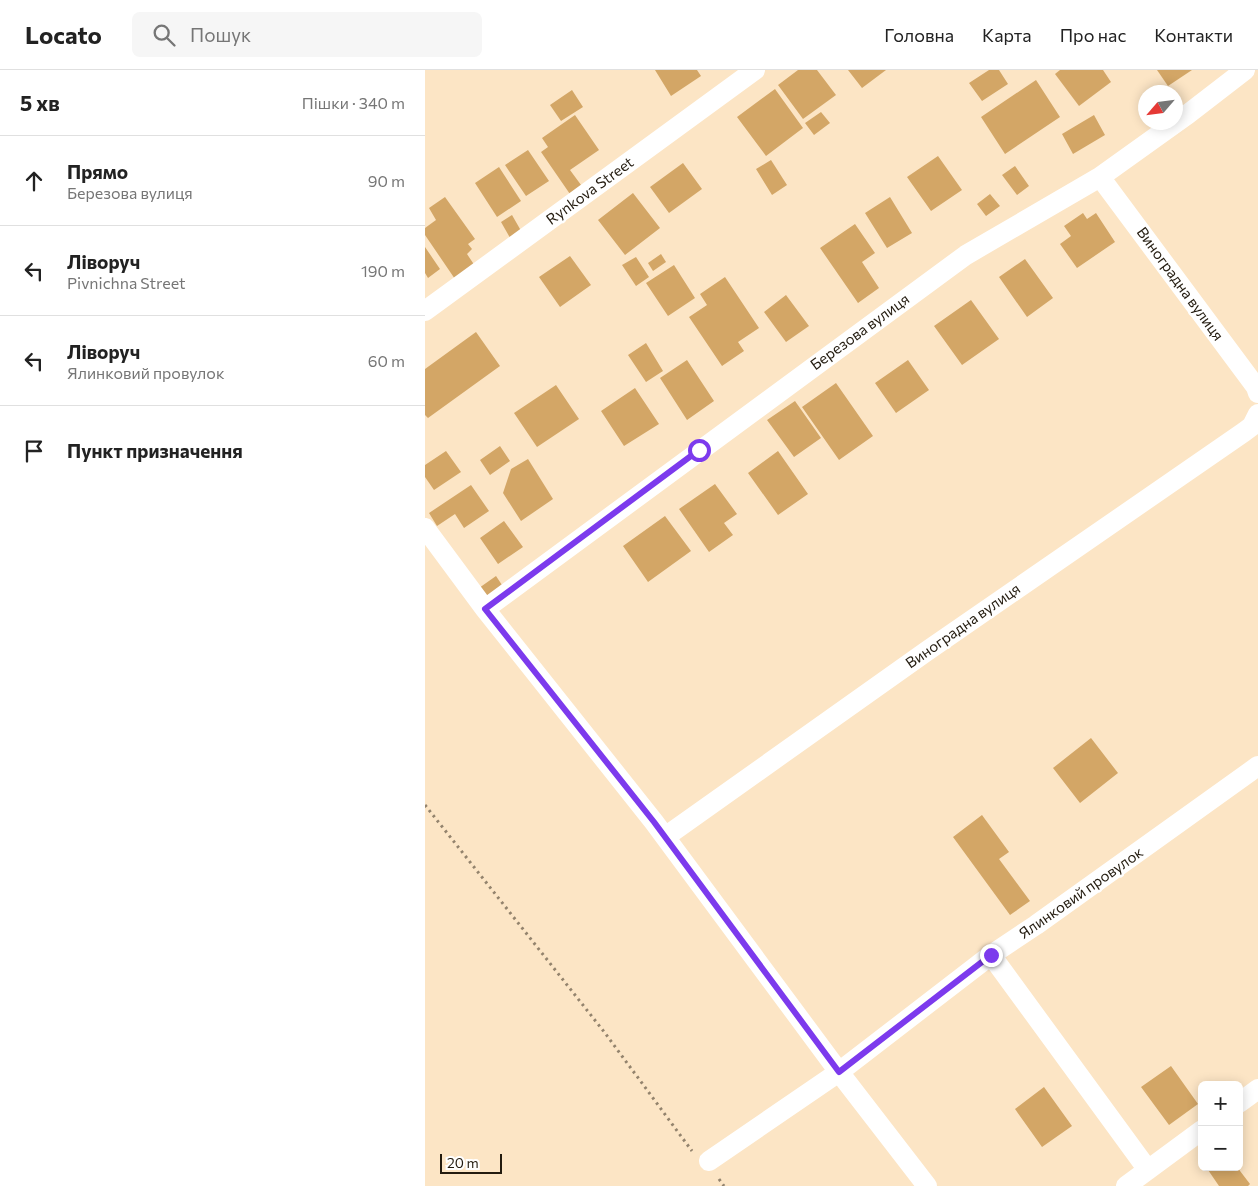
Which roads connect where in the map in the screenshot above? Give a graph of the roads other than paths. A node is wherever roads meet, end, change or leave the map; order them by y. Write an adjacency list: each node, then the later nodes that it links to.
1 (755, 70): 4 (street, Rynkova Street)
2 (1245, 70): 3 (street, Березова вулиця)
3 (1101, 176): 5 (street, Виноградна вулиця); 8 (street, Березова вулиця)
4 (425, 311)
5 (1258, 393)
6 (1258, 414): 10 (street, Виноградна вулиця)
7 (425, 528): 8 (street)
8 (485, 609): 10 (street)
9 (1258, 766): 11 (street, Ялинковий провулок)
10 (665, 837): 12 (street)
11 (991, 955): 12 (street, Ялинковий провулок); 17 (street)
12 (839, 1072): 16 (street, Ялинковий провулок); 18 (street)
13 (1258, 1089): 14 (street)
14 (1243, 1100)
15 (1198, 1133): 17 (street)
16 (709, 1161)
17 (1148, 1170): 19 (street)
18 (927, 1186)
19 (1126, 1186)

